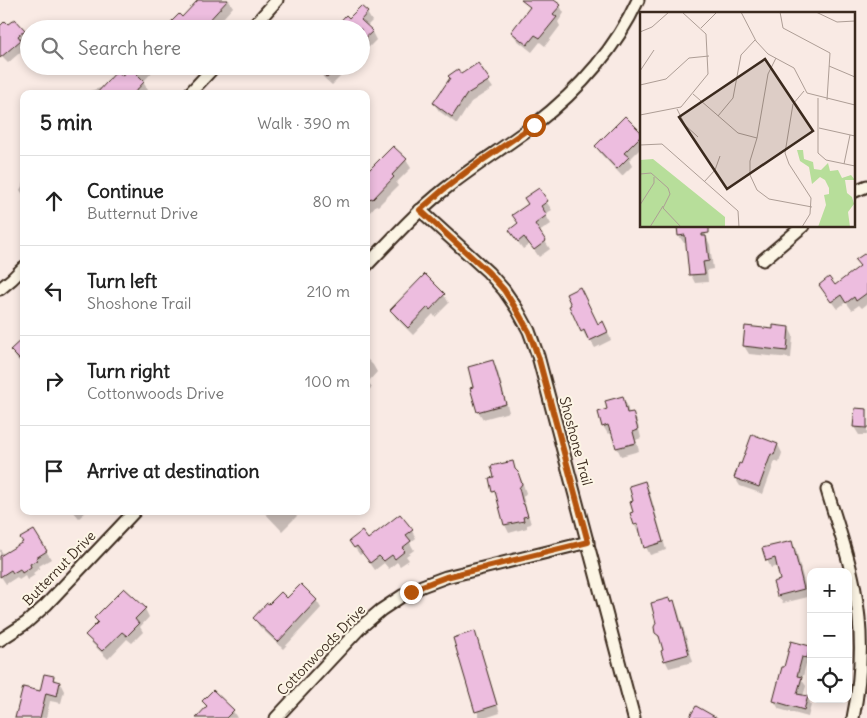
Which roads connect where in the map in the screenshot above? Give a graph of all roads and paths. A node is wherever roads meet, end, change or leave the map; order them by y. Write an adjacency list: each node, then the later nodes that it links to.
1 (277, 0): 3 (street)
2 (638, 0): 8 (street)
3 (258, 20)
4 (207, 75): 5 (street)
5 (193, 90)
6 (867, 186): 7 (street)
7 (854, 192)
8 (420, 210): 11 (street); 16 (street, Shoshone Trail)
9 (801, 228): 10 (street)
10 (763, 260)
11 (370, 262)
12 (20, 271): 13 (street)
13 (0, 289)
14 (827, 490): 20 (street)
15 (131, 515): 17 (street, Butternut Drive)
16 (588, 542): 18 (street, Cottonwoods Drive); 19 (street, Shoshone Trail)
17 (0, 640)
18 (276, 718)
19 (634, 718)
20 (853, 718)

